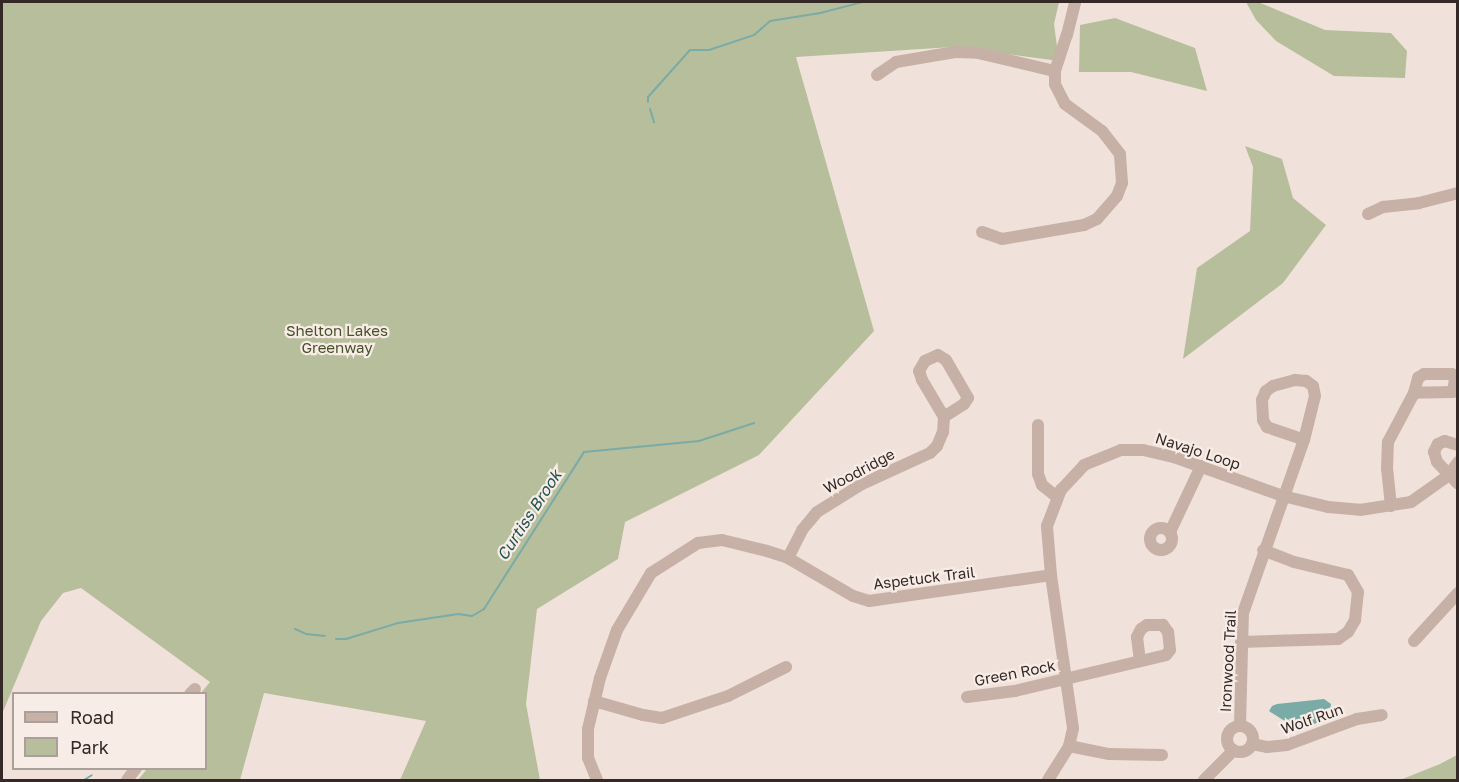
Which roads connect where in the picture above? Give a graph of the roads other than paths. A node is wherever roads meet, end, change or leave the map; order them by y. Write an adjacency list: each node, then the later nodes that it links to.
1 (1075, 2): 2 (street)
2 (1055, 70): 3 (street); 6 (street)
3 (877, 75)
4 (1458, 194): 5 (street)
5 (1368, 214)
6 (982, 232)
7 (1414, 393): 17 (street)
8 (944, 417): 8 (street); 20 (street, Woodridge)
9 (1038, 425): 16 (street)
10 (1304, 440): 10 (street); 15 (street, Ironwood Trail)
11 (1458, 445): 14 (street)
12 (1458, 462): 14 (street, Navajo Loop)
13 (1201, 466): 15 (street, Navajo Loop); 16 (street, Navajo Loop); 18 (street)
14 (1454, 479): 17 (street, Navajo Loop)
15 (1283, 496): 17 (street, Navajo Loop); 19 (street, Ironwood Trail)
16 (1057, 497): 21 (street, Navajo Loop)
17 (1391, 506)
18 (1170, 532)
19 (1263, 550): 24 (street, Ironwood Trail); 24 (street)
20 (788, 558): 21 (street, Aspetuck Trail); 29 (street, Aspetuck Trail)
21 (1051, 575): 27 (street, Navajo Loop)
22 (1458, 593): 23 (street)
23 (1414, 641)
24 (1241, 642): 31 (street, Ironwood Trail)
25 (1140, 660): 27 (street, Green Rock)
26 (786, 667): 29 (street)
27 (1068, 678): 28 (street, Green Rock); 33 (street, Navajo Loop)
28 (967, 697)
29 (594, 701): 36 (street, Aspetuck Trail)
30 (1382, 715): 32 (street, Wolf Run)
31 (1240, 726): 32 (street); 34 (street)
32 (1252, 744): 34 (street)
33 (1069, 746): 35 (street); 37 (street, Navajo Loop)
34 (1234, 750): 38 (street)
35 (1162, 755)
36 (597, 780)
37 (1048, 780)
38 (1204, 780)

